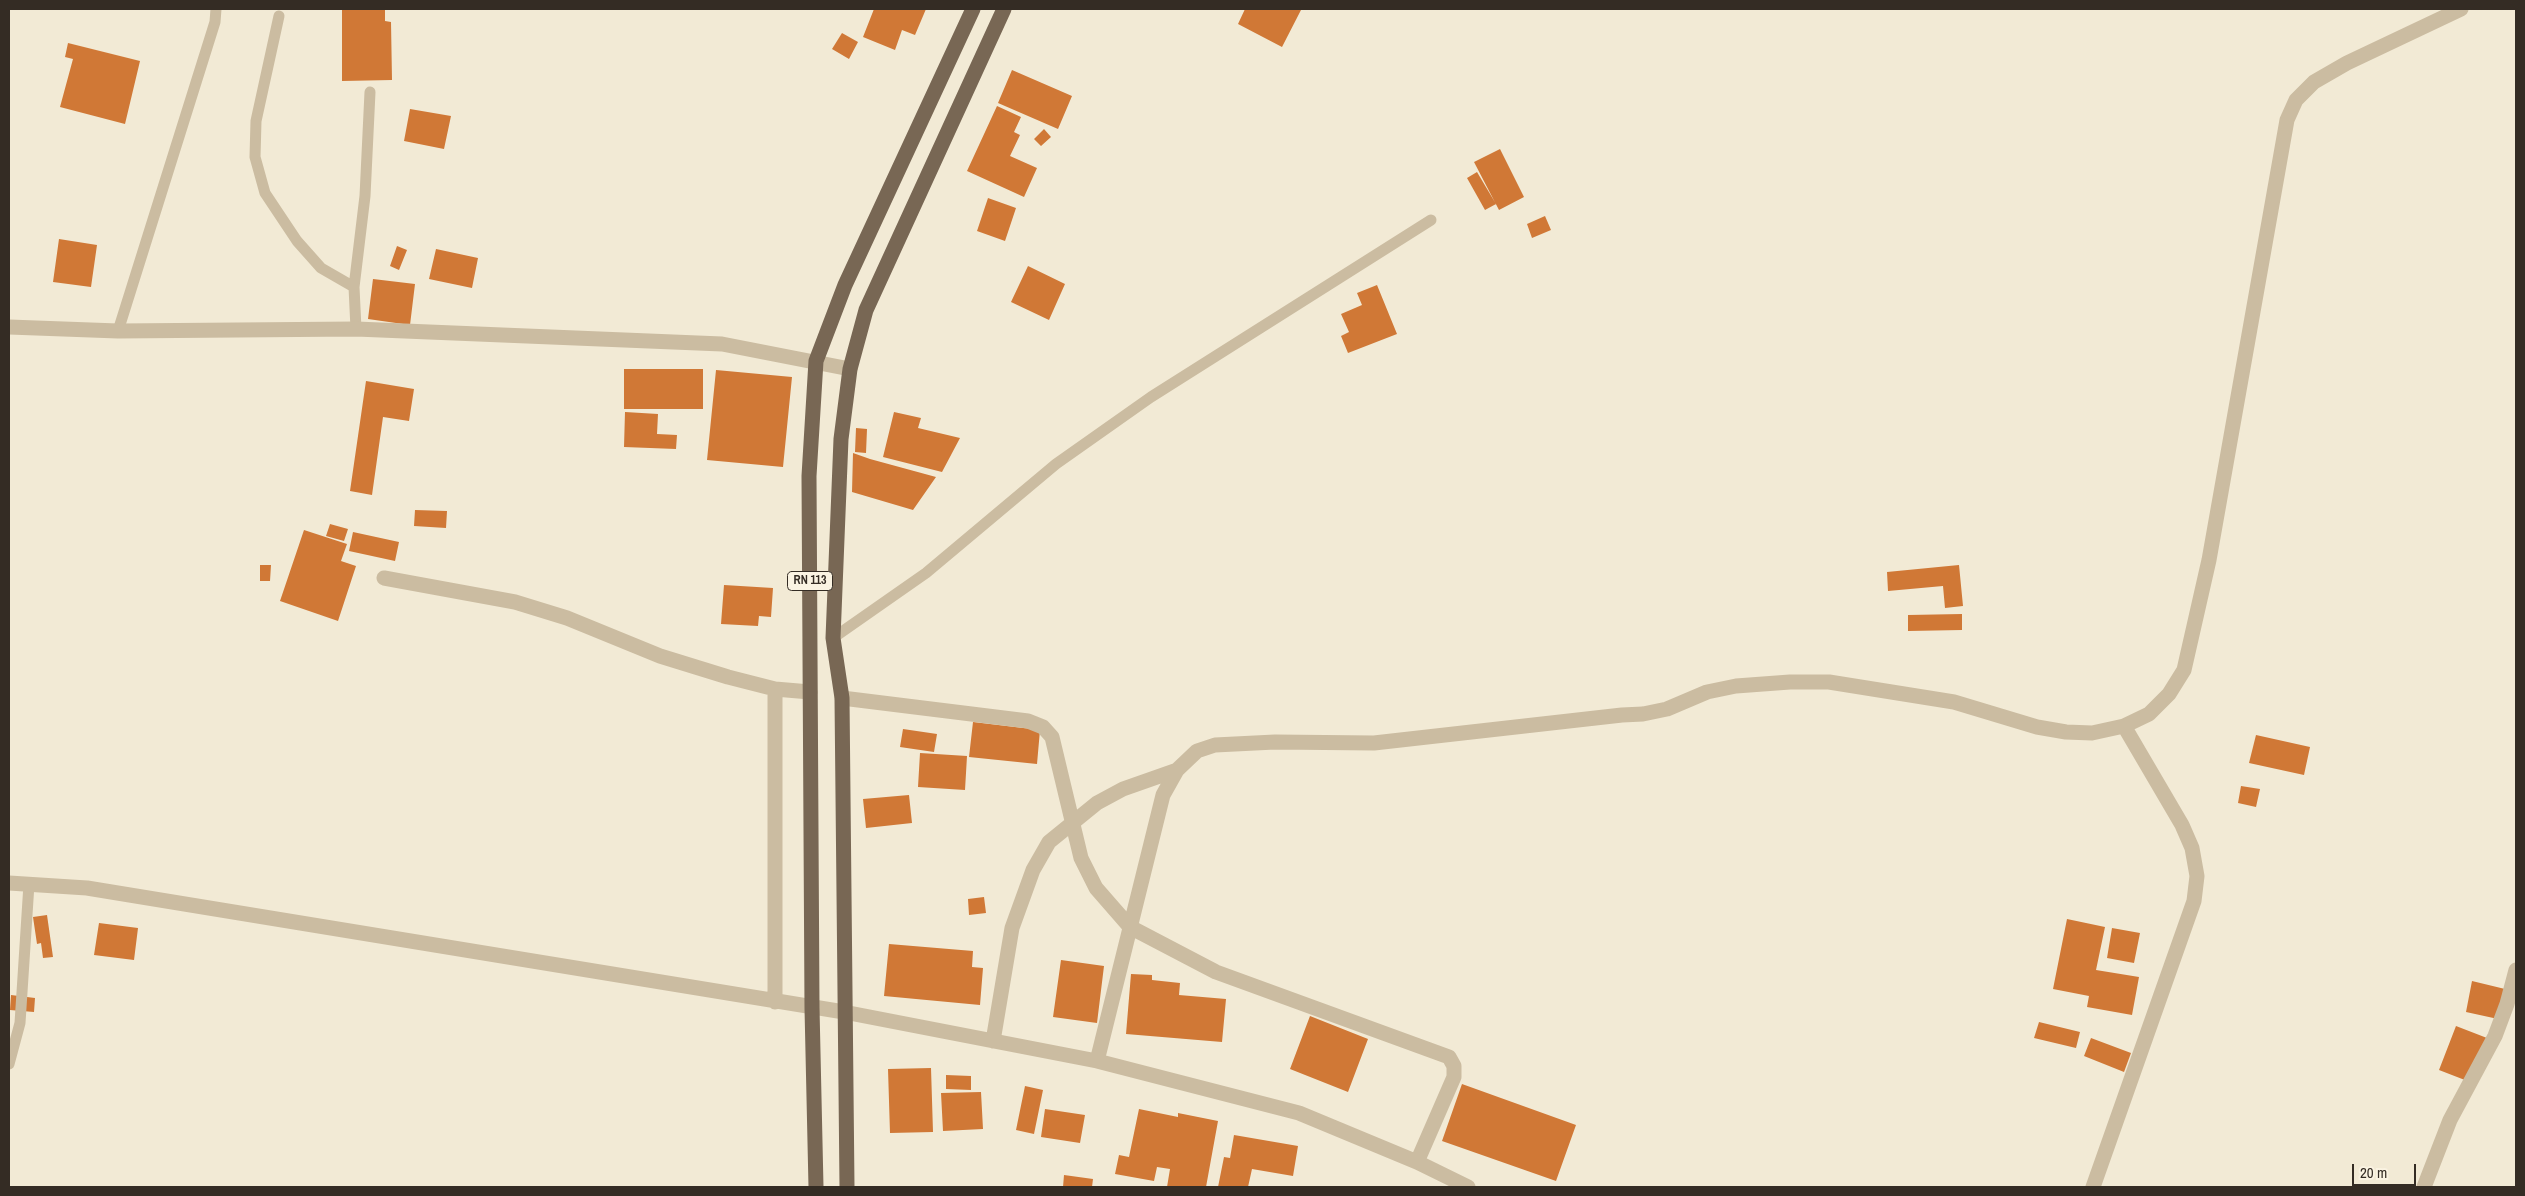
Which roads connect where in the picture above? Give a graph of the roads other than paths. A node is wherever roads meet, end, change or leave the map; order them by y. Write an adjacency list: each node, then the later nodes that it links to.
1 (216, 9): 11 (lane)
2 (973, 9): 12 (main road, RN 113)
3 (1004, 9): 13 (main road, RN 113)
4 (2460, 9): 19 (street)
5 (279, 16): 8 (lane)
6 (370, 92): 8 (lane)
7 (1431, 220): 15 (lane)
8 (354, 288): 10 (lane)
9 (9, 327): 11 (street)
10 (356, 329): 11 (street); 12 (street)
11 (118, 331)
12 (816, 361): 13 (street); 17 (main road, RN 113)
13 (850, 369): 15 (main road, RN 113)
14 (384, 578): 16 (street)
15 (833, 638): 18 (main road, RN 113)
16 (775, 689): 17 (street); 26 (street)
17 (810, 692): 27 (main road, RN 113)
18 (842, 698): 21 (street); 28 (main road, RN 113)
19 (2124, 726): 20 (street); 36 (street)
20 (1177, 770): 21 (street); 24 (street)
21 (1072, 823): 24 (street); 29 (street)
22 (9, 883): 23 (street)
23 (29, 884): 26 (street); 31 (lane)
24 (1130, 927): 30 (street); 32 (street)
25 (2516, 970): 37 (street)
26 (774, 1002): 27 (street)
27 (812, 1008): 28 (street); 33 (main road, RN 113)
28 (844, 1012): 29 (street); 34 (main road, RN 113)
29 (993, 1041): 30 (street)
30 (1097, 1061): 32 (street)
31 (9, 1064)
32 (1417, 1162): 35 (street)
33 (816, 1187)
34 (847, 1187)
35 (1468, 1187)
36 (2093, 1187)
37 (2424, 1187)

